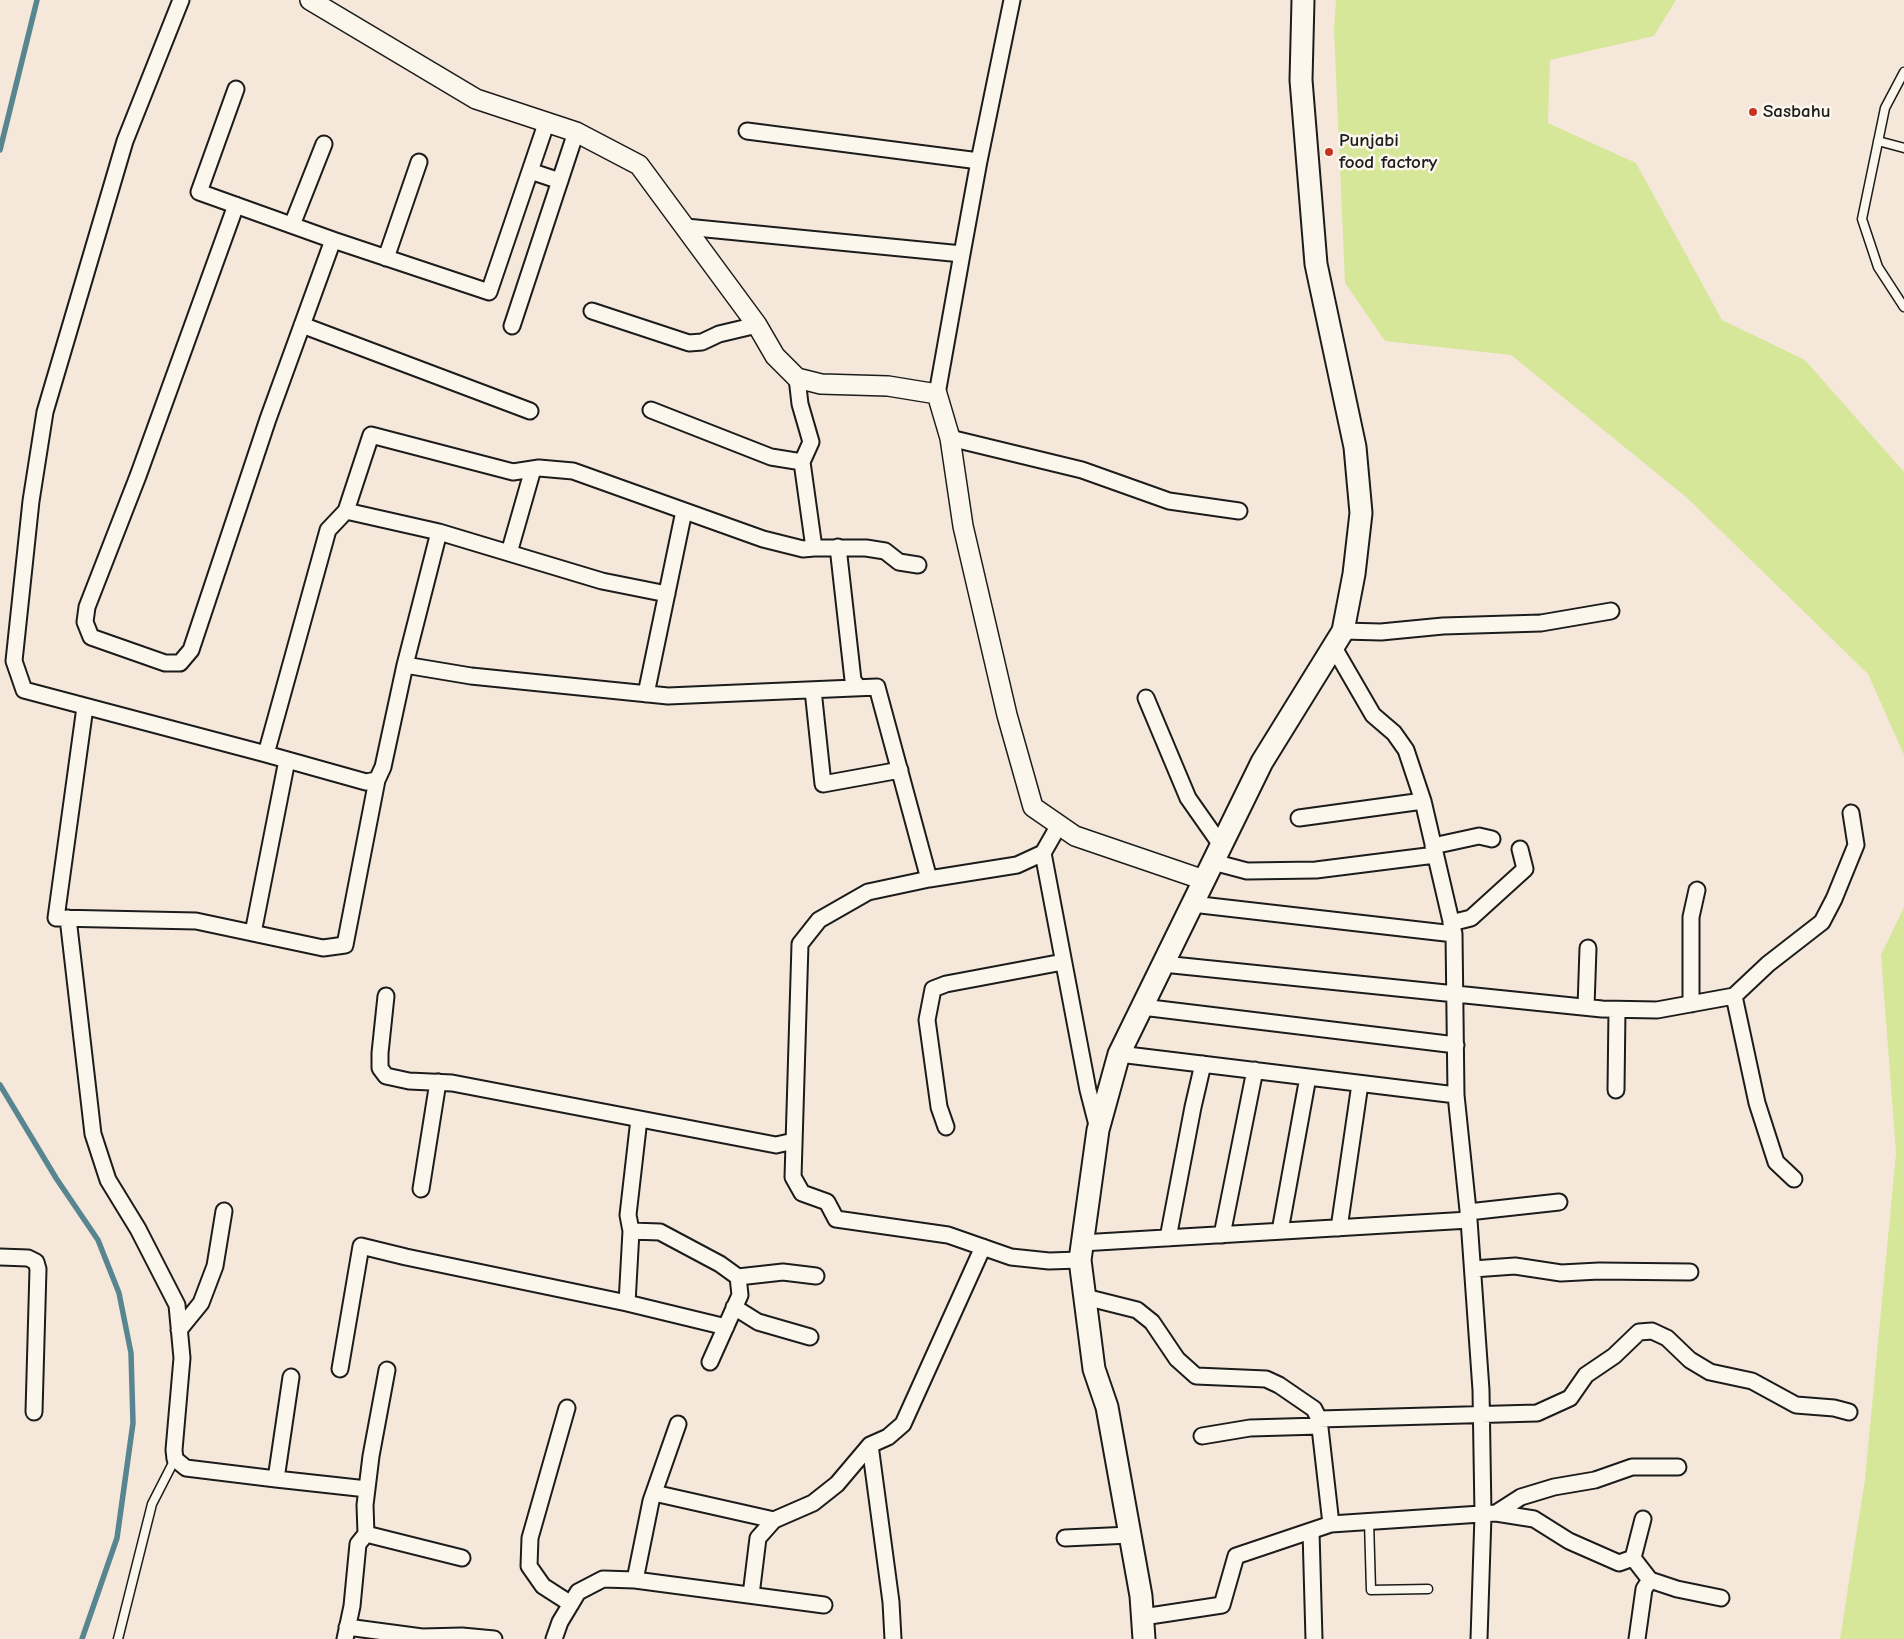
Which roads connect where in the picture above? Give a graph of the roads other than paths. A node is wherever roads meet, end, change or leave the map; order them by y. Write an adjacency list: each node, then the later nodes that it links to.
1 (181, 0): 51 (street)
2 (1012, 0): 13 (street)
3 (1302, 0): 45 (main road)
4 (312, 1): 7 (street)
5 (1904, 72): 10 (lane)
6 (236, 89): 17 (street)
7 (546, 124): 9 (street); 15 (street)
8 (747, 131): 13 (street)
9 (576, 132): 16 (street); 19 (street)
10 (1878, 141): 12 (lane); 23 (lane)
11 (324, 144): 18 (street)
12 (1904, 148)
13 (979, 161): 21 (street)
14 (419, 162): 22 (street)
15 (530, 171): 16 (street); 22 (street)
16 (560, 181): 26 (street)
17 (236, 205): 18 (street); 25 (street)
18 (292, 225): 20 (street)
19 (686, 227): 21 (street); 27 (street)
20 (332, 240): 22 (street); 25 (street)
21 (962, 254): 29 (street)
22 (386, 258)
23 (1904, 307)
24 (592, 311): 27 (street)
25 (302, 325): 31 (street)
26 (512, 326)
27 (756, 326): 28 (street)
28 (797, 378): 29 (street); 33 (street)
29 (937, 394): 32 (street)
30 (651, 410): 33 (street)
31 (530, 411)
32 (950, 438): 37 (street); 59 (street)
33 (802, 462): 40 (street)
34 (533, 469): 35 (street); 36 (street); 41 (street)
35 (346, 511): 38 (street); 52 (street)
36 (684, 511): 40 (street); 43 (street)
37 (1238, 511)
38 (439, 532): 41 (street); 46 (street)
39 (838, 547): 40 (street); 42 (street); 47 (street)
40 (814, 548)
41 (509, 553): 43 (street)
42 (918, 565)
43 (667, 594): 49 (street)
44 (1611, 611): 45 (street)
45 (1338, 639): 56 (street); 64 (main road)
46 (405, 665): 49 (street); 55 (street)
47 (858, 687): 48 (street); 54 (street)
48 (813, 690): 49 (street); 54 (street)
49 (646, 694)
50 (1146, 698): 64 (street)
51 (85, 707): 52 (street); 68 (street)
52 (266, 754): 53 (street)
53 (287, 760): 55 (street); 70 (street)
54 (900, 770): 65 (street)
55 (377, 780): 70 (street)
56 (1423, 801): 58 (street); 62 (street)
57 (1851, 814): 76 (street)
58 (1299, 818)
59 (1058, 825): 63 (street); 64 (street)
60 (1492, 838): 62 (street)
61 (1520, 849): 69 (street)
62 (1434, 850): 64 (street); 69 (street)
63 (1043, 853): 65 (street); 72 (street)
64 (1213, 862): 67 (main road)
65 (929, 879): 93 (street)
66 (1698, 890): 77 (street)
67 (1192, 904): 69 (street); 73 (main road)
68 (68, 918): 70 (street); 115 (street)
69 (1453, 929): 74 (street)
70 (253, 933)
71 (1588, 948): 79 (street)
72 (1063, 962): 91 (street); 92 (street)
73 (1163, 964): 74 (street); 78 (main road)
74 (1454, 995): 79 (street); 81 (street)
75 (386, 996): 86 (street)
76 (1734, 996): 77 (street); 94 (street)
77 (1691, 1004): 80 (street)
78 (1142, 1007): 81 (street); 82 (main road)
79 (1586, 1008): 80 (street)
80 (1617, 1010): 88 (street)
81 (1456, 1045): 89 (street)
82 (1119, 1054): 83 (street); 92 (main road)
83 (1203, 1064): 84 (street); 103 (street)
84 (1255, 1070): 85 (street); 102 (street)
85 (1308, 1077): 87 (street); 101 (street)
86 (438, 1082): 90 (street); 95 (street)
87 (1360, 1084): 89 (street); 99 (street)
88 (1616, 1090)
89 (1456, 1095): 98 (street)
90 (639, 1118): 93 (street); 100 (street)
91 (946, 1128)
92 (1098, 1130): 105 (main road)
93 (794, 1141): 104 (street)
94 (1794, 1179)
95 (421, 1189)
96 (1559, 1202): 98 (street)
97 (224, 1210): 115 (street)
98 (1468, 1216): 99 (street); 107 (street)
99 (1339, 1228): 101 (street)
100 (631, 1231): 110 (street); 112 (street)
101 (1280, 1231): 102 (street)
102 (1222, 1235): 103 (street)
103 (1168, 1238): 105 (street)
104 (983, 1247): 105 (street); 128 (street)
105 (1081, 1252): 111 (main road)
106 (0, 1257): 122 (street)
107 (1473, 1269): 108 (street); 124 (street)
108 (1690, 1272)
109 (816, 1276): 110 (street)
110 (738, 1277): 113 (street)
111 (1085, 1296): 125 (street); 141 (main road)
112 (627, 1303): 114 (street); 118 (street)
113 (734, 1306): 114 (street); 116 (street)
114 (726, 1326): 117 (street)
115 (179, 1330): 129 (street)
116 (810, 1337)
117 (710, 1362)
118 (340, 1369)
119 (388, 1370): 132 (street)
120 (291, 1377): 131 (street)
121 (567, 1408): 150 (street)
122 (34, 1412)
123 (1849, 1412): 124 (street)
124 (1481, 1416): 125 (street); 134 (street)
125 (1320, 1423): 127 (street); 138 (street)
126 (678, 1424): 133 (street)
127 (1202, 1436)
128 (870, 1446): 136 (street); 157 (street)
129 (175, 1459): 131 (street); 154 (lane)
130 (1678, 1468): 134 (street)
131 (276, 1479): 132 (street)
132 (367, 1489): 140 (street)
133 (654, 1493): 136 (street); 145 (street)
134 (1490, 1514): 137 (street); 144 (street); 160 (street)
135 (1643, 1519): 144 (street)
136 (774, 1520): 148 (street)
137 (1369, 1521): 138 (street); 147 (lane)
138 (1331, 1524): 139 (street)
139 (1310, 1531): 152 (street); 159 (street)
140 (366, 1534): 143 (street); 153 (street)
141 (1130, 1535): 142 (street); 152 (main road)
142 (1065, 1538)
143 (462, 1558)
144 (1633, 1558): 146 (street)
145 (636, 1580): 148 (street); 150 (street)
146 (1650, 1580): 149 (street); 161 (street)
147 (1428, 1589)
148 (751, 1595): 151 (street)
149 (1721, 1598)
150 (570, 1604): 156 (street)
151 (824, 1605)
152 (1143, 1618): 158 (main road)
153 (346, 1633): 155 (street)
154 (118, 1639)
155 (494, 1639)
156 (554, 1639)
157 (893, 1639)
158 (1144, 1639)
159 (1314, 1639)
160 (1479, 1639)
161 (1637, 1639)

